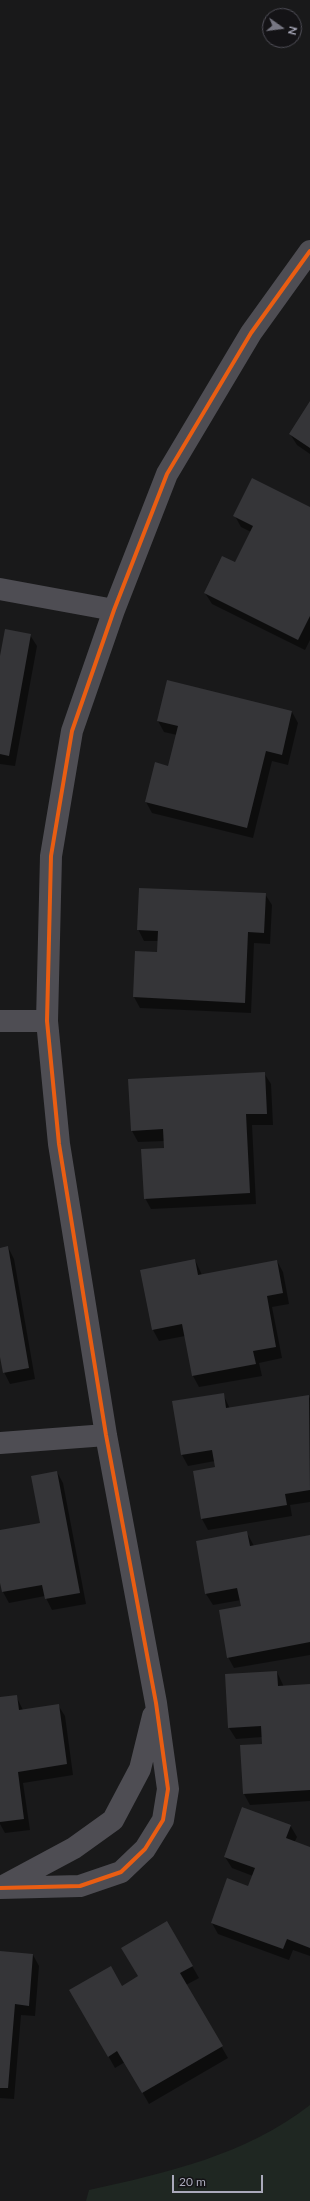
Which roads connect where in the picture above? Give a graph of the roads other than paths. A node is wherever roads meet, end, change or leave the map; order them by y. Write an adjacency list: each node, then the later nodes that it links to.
1 (310, 251): 3 (street)
2 (0, 589): 3 (street)
3 (114, 610): 5 (street)
4 (0, 1021): 5 (street)
5 (47, 1021): 6 (street)
6 (106, 1434): 7 (street); 8 (street)
7 (0, 1443)
8 (156, 1703): 9 (street); 9 (street)
9 (0, 1888)

